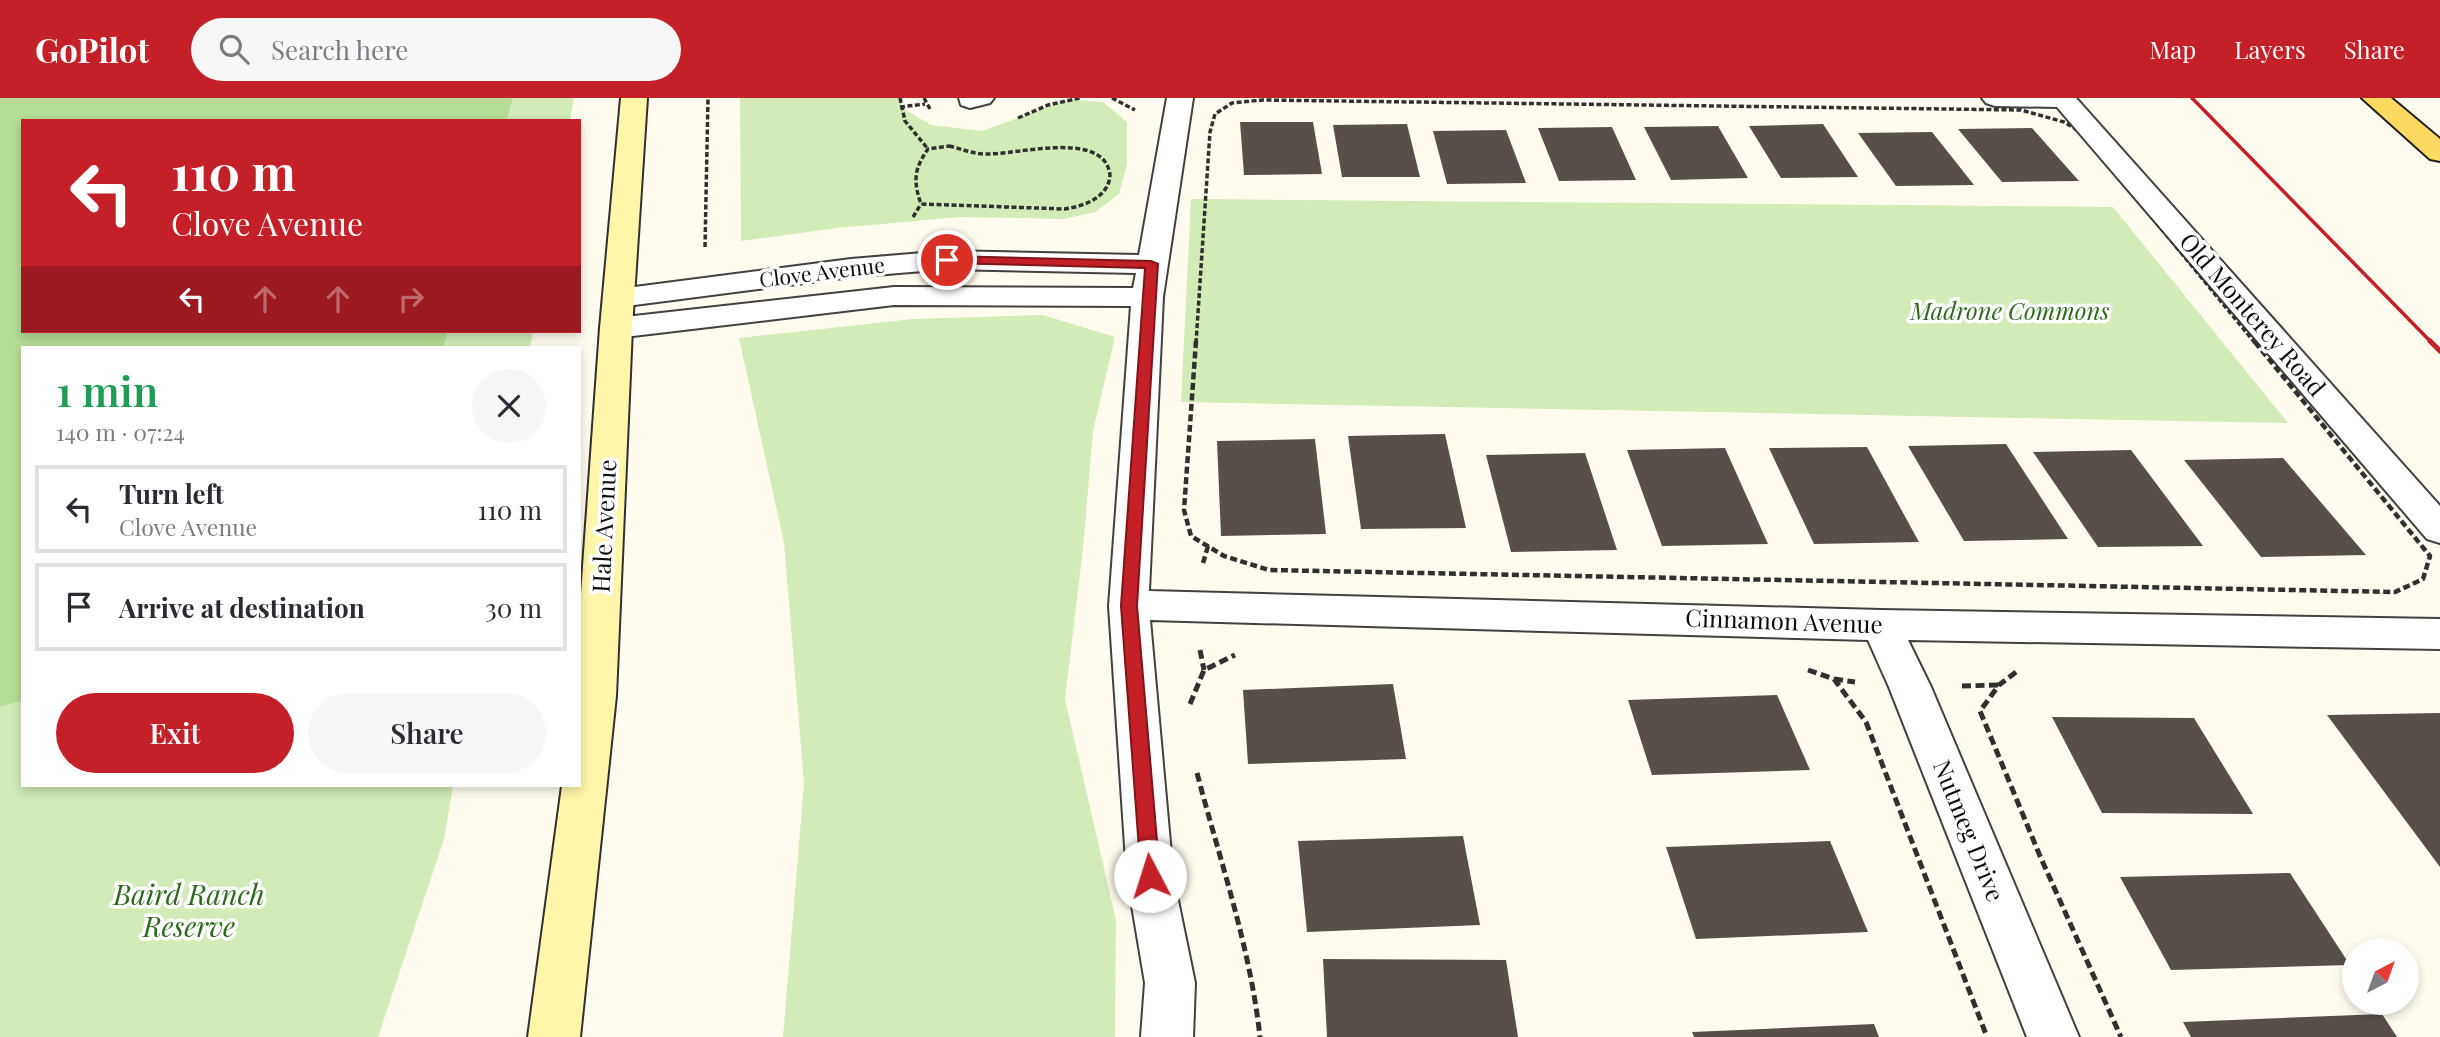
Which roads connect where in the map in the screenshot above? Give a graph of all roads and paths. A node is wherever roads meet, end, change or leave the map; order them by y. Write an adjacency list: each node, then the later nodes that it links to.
1 (634, 98): 17 (main road, Hale Avenue)
2 (708, 98): 15 (path)
3 (900, 98): 9 (path)
4 (1180, 98): 16 (street)
5 (1995, 98): 7 (street)
6 (2375, 98): 12 (main road)
7 (2064, 100): 18 (street, Old Monterey Road)
8 (925, 104): 9 (path)
9 (900, 107): 11 (path)
10 (2021, 110): 10 (path)
11 (928, 149): 13 (path); 13 (path)
12 (2440, 153)
13 (921, 204): 14 (path)
14 (913, 217)
15 (706, 251)
16 (1149, 280): 17 (street, Clove Avenue); 19 (street)
17 (617, 312): 27 (main road, Hale Avenue)
18 (2440, 530)
19 (1129, 606): 20 (street, Cinnamon Avenue); 28 (street)
20 (1881, 625): 21 (street, Cinnamon Avenue); 31 (street, Nutmeg Drive)
21 (2440, 634)
22 (1243, 651): 25 (path)
23 (1798, 667): 30 (path)
24 (2021, 669): 32 (path)
25 (1189, 707)
26 (1195, 765): 29 (path)
27 (554, 1037)
28 (1167, 1037)
29 (1261, 1037)
30 (1987, 1037)
31 (2053, 1037)
32 (2121, 1037)

